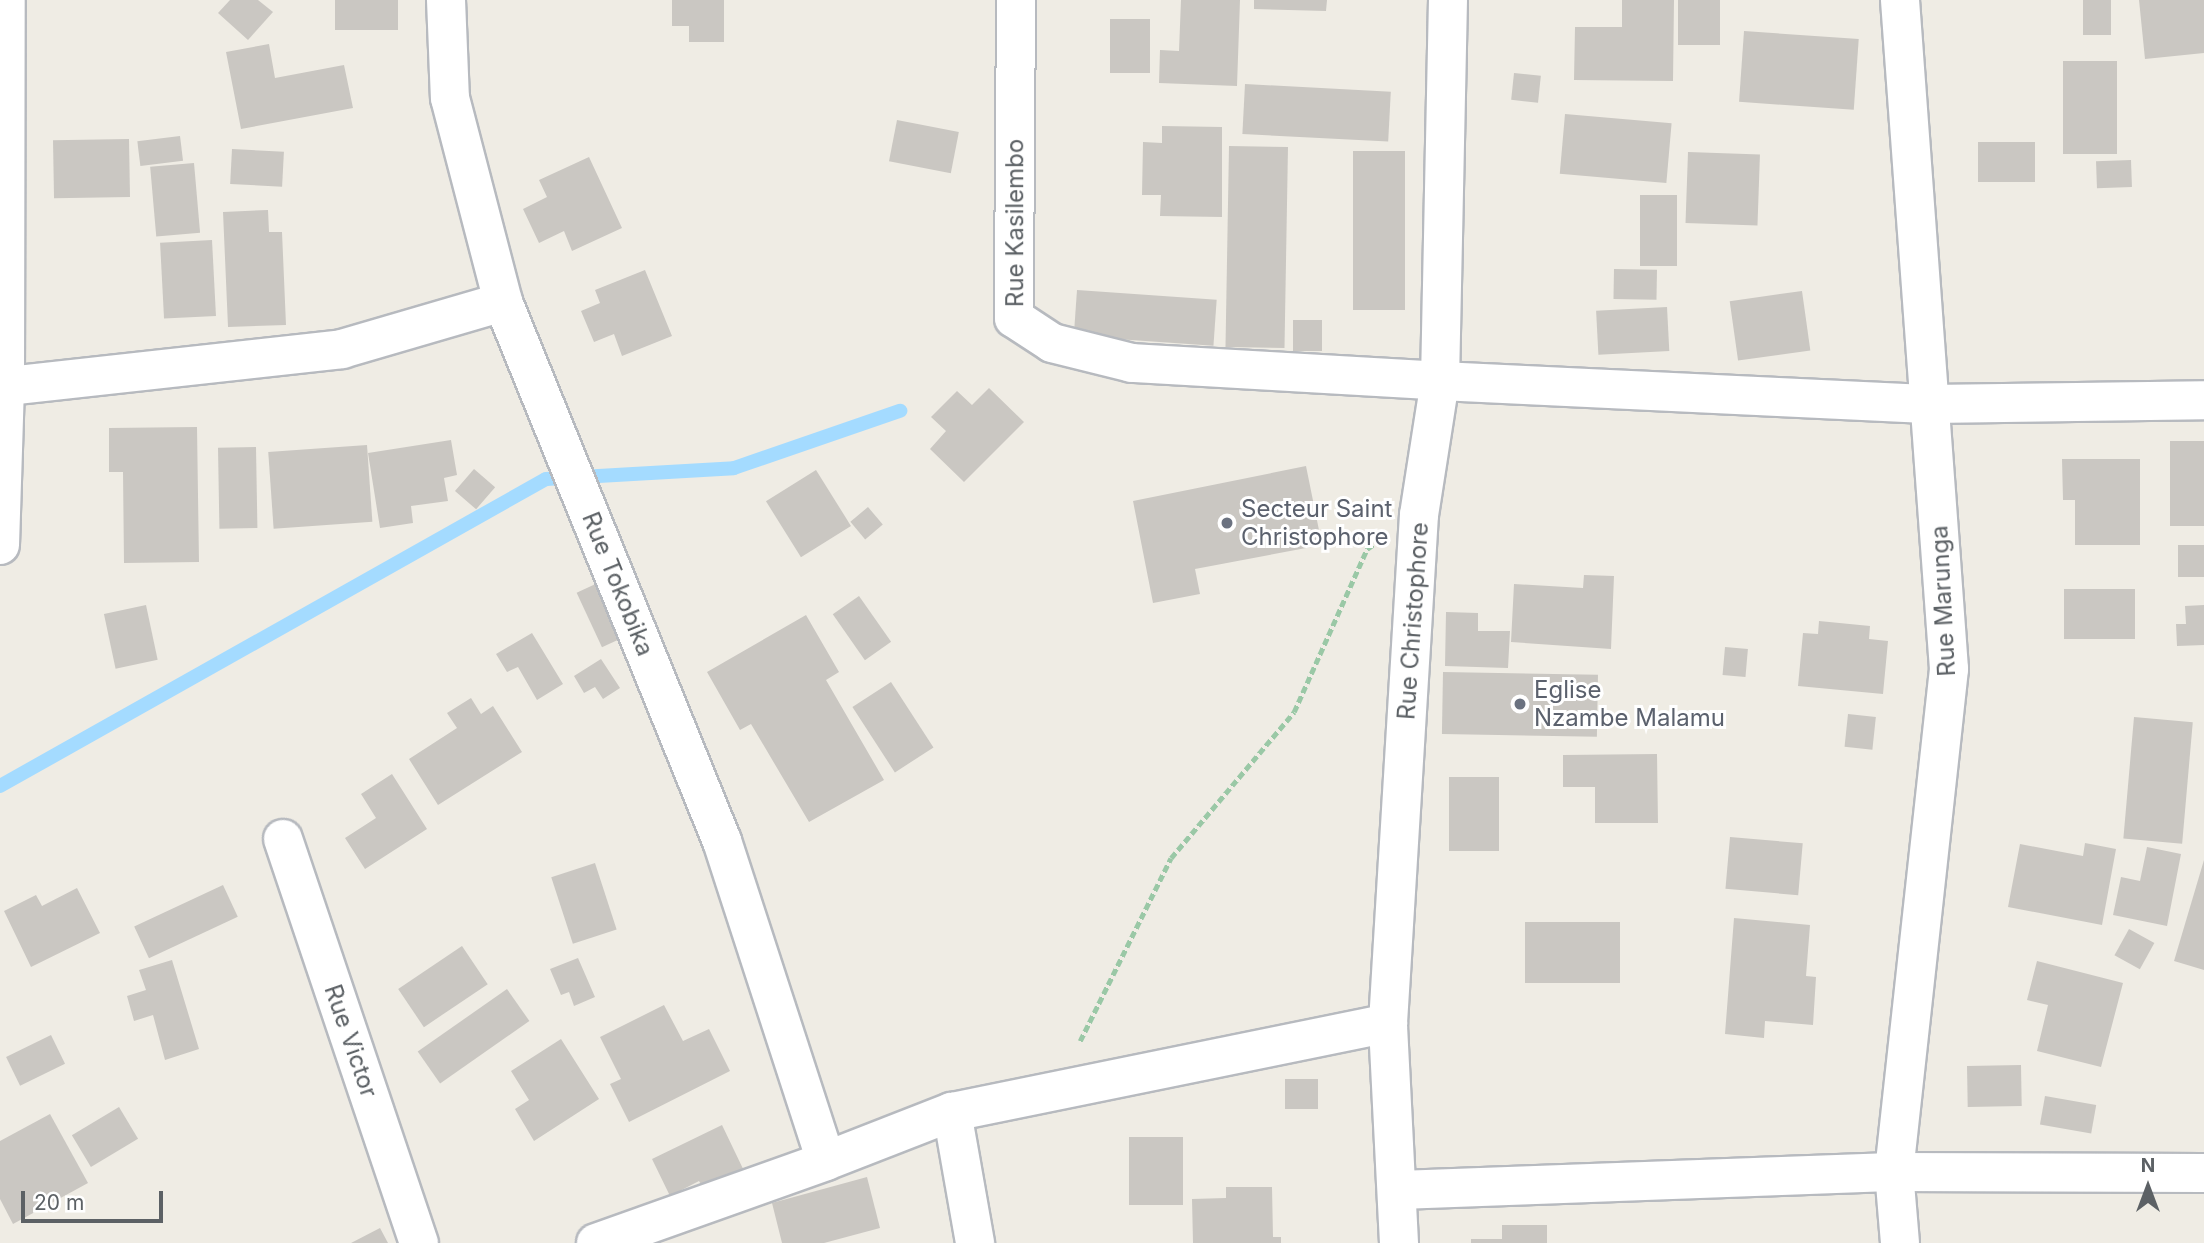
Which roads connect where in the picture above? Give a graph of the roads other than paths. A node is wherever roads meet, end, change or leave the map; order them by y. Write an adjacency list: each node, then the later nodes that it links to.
1 (6, 0): 8 (street)
2 (446, 0): 6 (street, Rue Tokobika)
3 (1016, 0): 7 (street, Rue Kasilembo)
4 (1448, 0): 7 (street, Rue Christophore)
5 (1900, 0): 10 (street, Rue Marunga)
6 (503, 302): 8 (street); 15 (street, Rue Tokobika)
7 (1440, 381): 10 (street); 13 (street, Rue Christophore)
8 (3, 387): 11 (street)
9 (2204, 400): 10 (street)
10 (1931, 404): 16 (street, Rue Marunga)
11 (0, 545)
12 (283, 839): 19 (street, Rue Victor)
13 (1388, 1023): 14 (street); 18 (street, Rue Christophore)
14 (952, 1112): 15 (street); 21 (street)
15 (826, 1161): 20 (street)
16 (1894, 1172): 17 (street); 18 (street); 23 (street, Rue Marunga)
17 (2204, 1173)
18 (1399, 1190): 22 (street, Rue Christophore)
19 (419, 1243)
20 (596, 1243)
21 (975, 1243)
22 (1399, 1243)
23 (1900, 1243)

